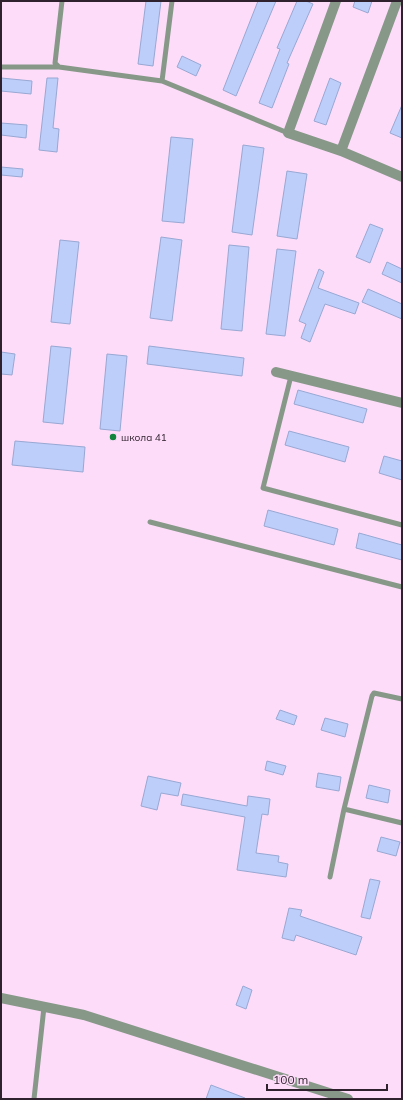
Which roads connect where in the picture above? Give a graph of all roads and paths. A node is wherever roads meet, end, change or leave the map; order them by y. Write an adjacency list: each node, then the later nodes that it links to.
1 (62, 1): 6 (lane)
2 (172, 1): 7 (lane)
3 (336, 1): 8 (street)
4 (397, 1): 9 (street)
5 (1, 66): 6 (lane)
6 (59, 67): 7 (lane)
7 (162, 81): 8 (lane)
8 (288, 133): 9 (street)
9 (341, 151): 10 (street)
10 (402, 177)
11 (276, 372): 12 (street)
12 (291, 376): 13 (street); 15 (lane)
13 (402, 403)
14 (150, 522): 16 (lane)
15 (402, 525)
16 (402, 587)
17 (402, 699): 18 (lane)
18 (344, 809): 19 (lane); 20 (lane)
19 (402, 823)
20 (330, 877)
21 (1, 998): 22 (street)
22 (44, 1006): 23 (lane); 24 (street)
23 (34, 1099)
24 (348, 1099)

